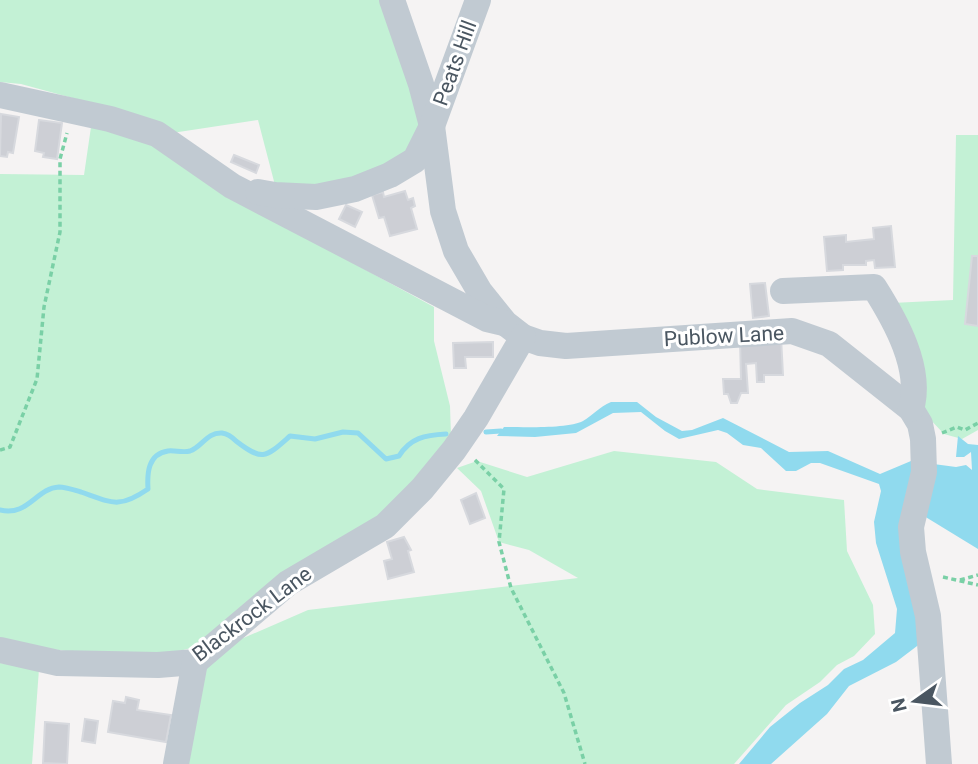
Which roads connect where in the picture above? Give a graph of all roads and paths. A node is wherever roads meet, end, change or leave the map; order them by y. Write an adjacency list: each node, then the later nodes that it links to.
1 (392, 0): 5 (street)
2 (478, 0): 5 (street, Peats Hill)
3 (0, 94): 4 (street, Publow Lane)
4 (72, 110): 6 (street, Publow Lane); 12 (path)
5 (432, 126): 6 (street, Peats Hill); 8 (street)
6 (232, 186): 8 (street, Publow Lane)
7 (783, 291): 9 (street)
8 (514, 330): 9 (street, Publow Lane); 19 (street, Blackrock Lane)
9 (911, 409): 11 (street, Publow Lane)
10 (978, 423): 11 (path)
11 (923, 439): 16 (street, Publow Lane)
12 (0, 450)
13 (477, 461): 21 (path)
14 (978, 575): 15 (path)
15 (958, 581): 16 (path); 17 (path)
16 (921, 582): 22 (street, Publow Lane)
17 (978, 585)
18 (0, 650): 19 (street, Blackrock Lane)
19 (195, 662): 20 (street)
20 (176, 764)
21 (585, 764)
22 (939, 764)

